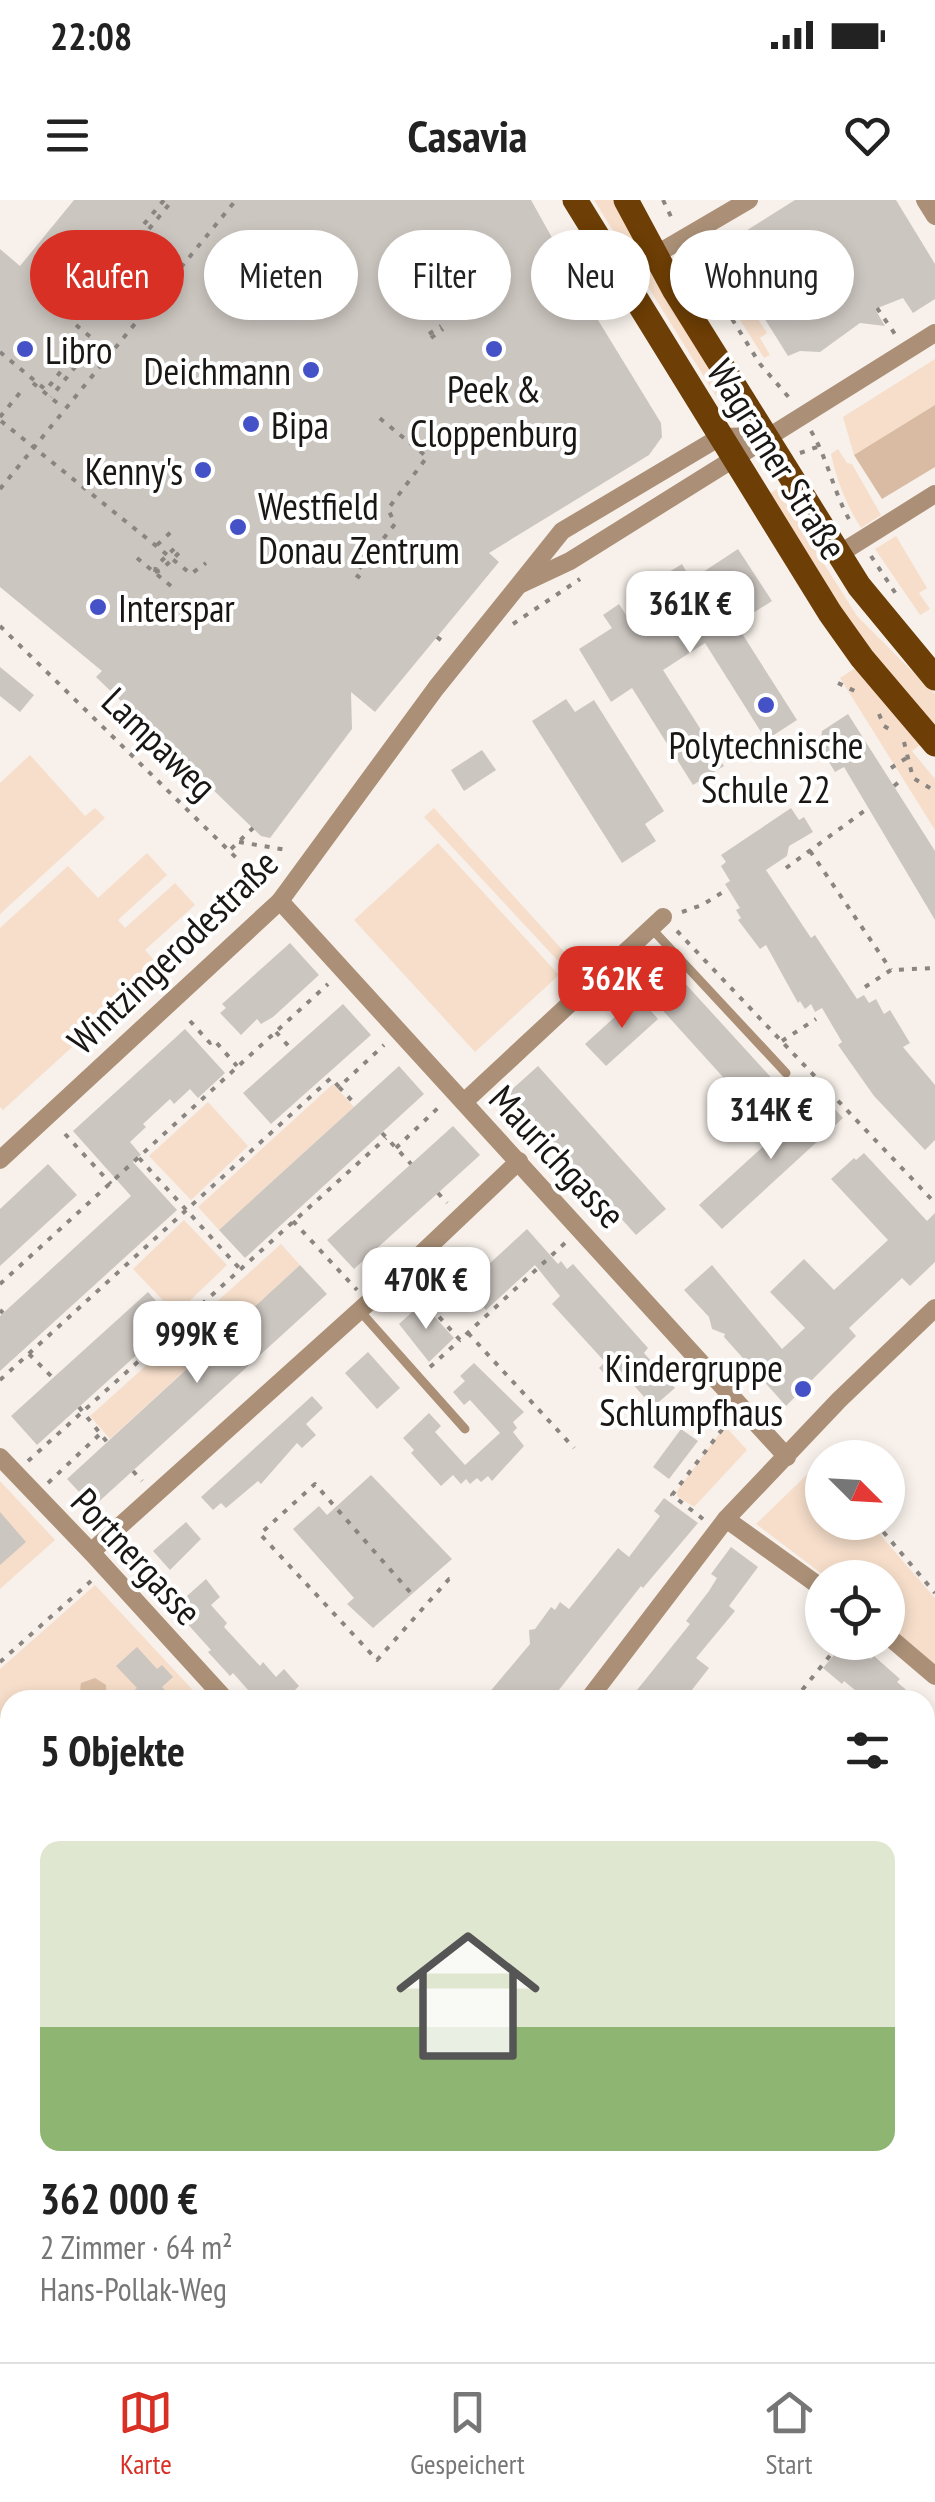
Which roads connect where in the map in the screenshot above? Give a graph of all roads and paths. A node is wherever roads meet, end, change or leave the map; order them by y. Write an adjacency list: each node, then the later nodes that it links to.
1 (236, 200): 22 (path)
2 (575, 200): 32 (main road, Wagramer Straße)
3 (626, 200): 13 (main road, Wagramer Straße)
4 (663, 200): 10 (path, Wagramer Straße)
5 (748, 200): 11 (street)
6 (925, 200): 8 (street)
7 (167, 201): 9 (path)
8 (935, 216)
9 (147, 226)
10 (678, 230)
11 (698, 230)
12 (670, 246): 13 (street)
13 (655, 255): 33 (main road, Wagramer Straße)
14 (876, 308): 20 (path)
15 (733, 320): 27 (path, Wagramer Straße)
16 (76, 325): 22 (path)
17 (442, 327): 19 (path)
18 (935, 333): 20 (street, Wintzingerodestraße)
19 (430, 336)
20 (906, 350): 33 (street, Wintzingerodestraße)
21 (0, 352): 25 (path)
22 (110, 354): 38 (path)
23 (33, 383): 25 (path)
24 (23, 389): 29 (path)
25 (50, 397): 26 (path)
26 (62, 406)
27 (795, 406)
28 (377, 416): 48 (path)
29 (0, 419): 41 (path)
30 (384, 419): 34 (path)
31 (813, 435): 35 (path, Wagramer Straße)
32 (720, 436): 33 (street); 36 (main road, Wagramer Straße); 49 (street, Wintzingerodestraße)
33 (766, 436): 36 (street, Wintzingerodestraße); 37 (main road, Wagramer Straße)
34 (419, 440)
35 (820, 446): 37 (path); 42 (path, Wagramer Straße)
36 (734, 460): 49 (street, Wintzingerodestraße); 56 (main road, Wagramer Straße)
37 (780, 460): 42 (main road, Wagramer Straße)
38 (0, 489)
39 (935, 494): 42 (street)
40 (172, 531): 41 (path)
41 (156, 546): 45 (path)
42 (850, 547): 51 (path, Wagramer Straße); 54 (main road, Wagramer Straße)
43 (179, 549): 47 (path)
44 (137, 558): 47 (path)
45 (206, 564)
46 (592, 570): 53 (path)
47 (154, 572): 50 (path)
48 (360, 578)
49 (516, 586): 68 (street, Wintzingerodestraße)
50 (177, 591)
51 (906, 608)
52 (0, 626): 63 (path, Lampaweg)
53 (506, 632)
54 (935, 678)
55 (838, 683): 59 (path)
56 (935, 744)
57 (900, 781): 58 (path)
58 (894, 786)
59 (935, 792)
60 (867, 809): 65 (path)
61 (253, 828): 62 (path)
62 (240, 842): 63 (path); 64 (path)
63 (230, 850): 68 (path, Lampaweg)
64 (287, 850)
65 (810, 851): 66 (path); 71 (path)
66 (786, 868)
67 (728, 889): 69 (path)
68 (280, 901): 83 (street, Maurichgasse); 88 (street, Wintzingerodestraße)
69 (657, 923): 77 (path); 81 (lane); 83 (street)
70 (935, 968): 71 (path)
71 (891, 970): 73 (path)
72 (328, 984): 76 (path)
73 (865, 987)
74 (816, 1019): 77 (path)
75 (190, 1022): 80 (path)
76 (276, 1032): 79 (path); 80 (path)
77 (782, 1041): 94 (path)
78 (384, 1045): 82 (path)
79 (292, 1050)
80 (238, 1066): 89 (path)
81 (786, 1073)
82 (339, 1087): 84 (path); 96 (path)
83 (464, 1102): 90 (street, Maurichgasse)
84 (356, 1105)
85 (440, 1106): 87 (path)
86 (65, 1134): 92 (path)
87 (396, 1148): 91 (path); 97 (path)
88 (2, 1158)
89 (140, 1158): 92 (path); 96 (path)
90 (519, 1161): 102 (street); 116 (street, Maurichgasse)
91 (410, 1164)
92 (111, 1184): 100 (path)
93 (438, 1193): 95 (path)
94 (935, 1203)
95 (451, 1207)
96 (187, 1210): 99 (path); 106 (path)
97 (293, 1220): 99 (path); 102 (path)
98 (565, 1243): 104 (path)
99 (240, 1269): 110 (path)
100 (0, 1284)
101 (413, 1288): 105 (path)
102 (358, 1300): 107 (lane); 124 (street)
103 (935, 1308): 116 (street)
104 (468, 1333): 105 (path); 115 (path)
105 (460, 1340): 107 (path)
106 (29, 1354): 108 (path); 109 (path)
107 (418, 1377): 112 (lane)
108 (52, 1378)
109 (0, 1380)
110 (81, 1410): 113 (path); 118 (path)
111 (728, 1422): 122 (path)
112 (465, 1429)
113 (100, 1434): 114 (path); 120 (path)
114 (107, 1442)
115 (574, 1448)
116 (787, 1456): 122 (street)
117 (0, 1457): 124 (street, Portnergasse)
118 (28, 1461)
119 (133, 1471): 121 (path)
120 (48, 1483)
121 (145, 1484)
122 (717, 1521): 126 (street); 135 (street)
123 (890, 1540): 129 (path)
124 (92, 1552): 134 (street, Portnergasse)
125 (95, 1576): 132 (path)
126 (805, 1577)
127 (456, 1579): 128 (path)
128 (410, 1592)
129 (935, 1592)
130 (905, 1650): 133 (street)
131 (826, 1660): 136 (path)
132 (0, 1662)
133 (935, 1676)
134 (217, 1690)
135 (595, 1690)
136 (802, 1690)

